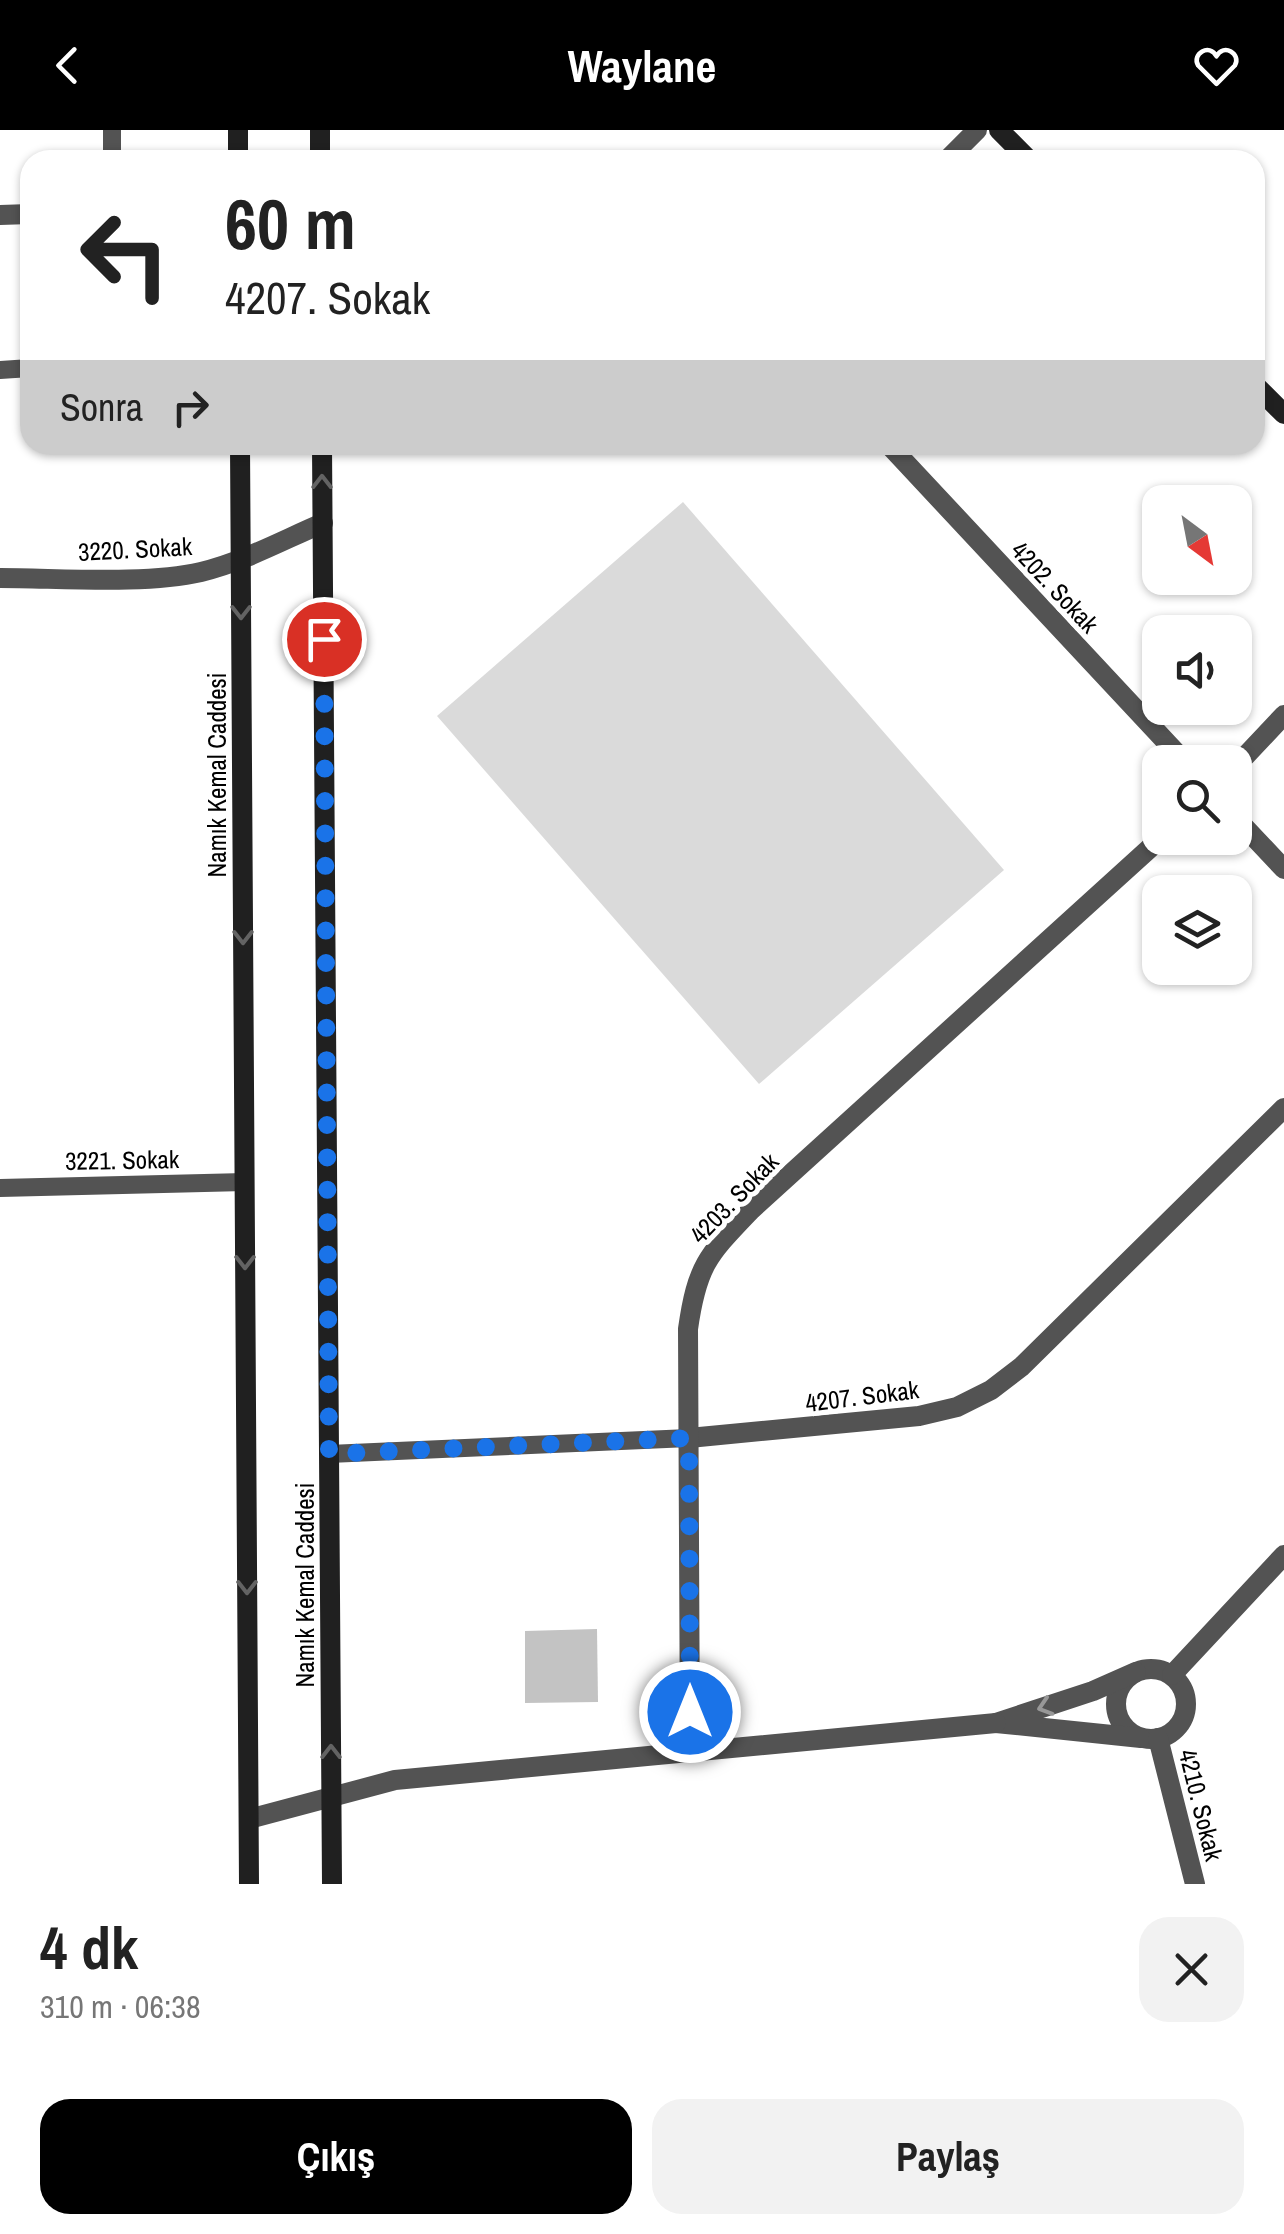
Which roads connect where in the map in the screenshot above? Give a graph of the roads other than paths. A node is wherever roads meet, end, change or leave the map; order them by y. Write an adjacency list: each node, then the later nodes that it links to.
1 (977, 130): 3 (street)
2 (999, 130): 4 (street)
3 (957, 150)
4 (1020, 150)
5 (1265, 395): 6 (street)
6 (1284, 414)
7 (240, 455): 11 (street, Namık Kemal Caddesi)
8 (322, 455): 10 (street, Namık Kemal Caddesi, one-way to 8)
9 (898, 455): 14 (street, 4202. Sokak)
10 (322, 523): 11 (street, 3220. Sokak); 23 (street, Namık Kemal Caddesi)
11 (240, 559): 12 (street, 3220. Sokak); 20 (street, Namık Kemal Caddesi, one-way to 20)
12 (0, 578)
13 (1284, 715): 15 (street)
14 (1168, 745)
15 (1252, 749)
16 (1252, 835): 18 (street)
17 (1142, 855): 22 (street, 4203. Sokak)
18 (1284, 869)
19 (1284, 1108): 22 (street, 4207. Sokak)
20 (244, 1182): 21 (lane, 3221. Sokak); 31 (street, Namık Kemal Caddesi, one-way to 31)
21 (0, 1188)
22 (689, 1438): 23 (lane, 4207. Sokak); 29 (street, 4203. Sokak)
23 (329, 1454): 30 (street, Namık Kemal Caddesi, one-way to 23)
24 (1284, 1554): 26 (street)
25 (1136, 1672): 26 (street); 27 (street, one-way to 27); 28 (street)
26 (1172, 1675): 28 (street)
27 (996, 1723): 28 (street); 29 (street)
28 (1150, 1738): 34 (street, 4210. Sokak)
29 (690, 1752): 30 (street)
30 (332, 1796): 31 (street); 33 (street, Namık Kemal Caddesi)
31 (249, 1819): 32 (street, Namık Kemal Caddesi)
32 (250, 1884)
33 (332, 1884)
34 (1195, 1884)

